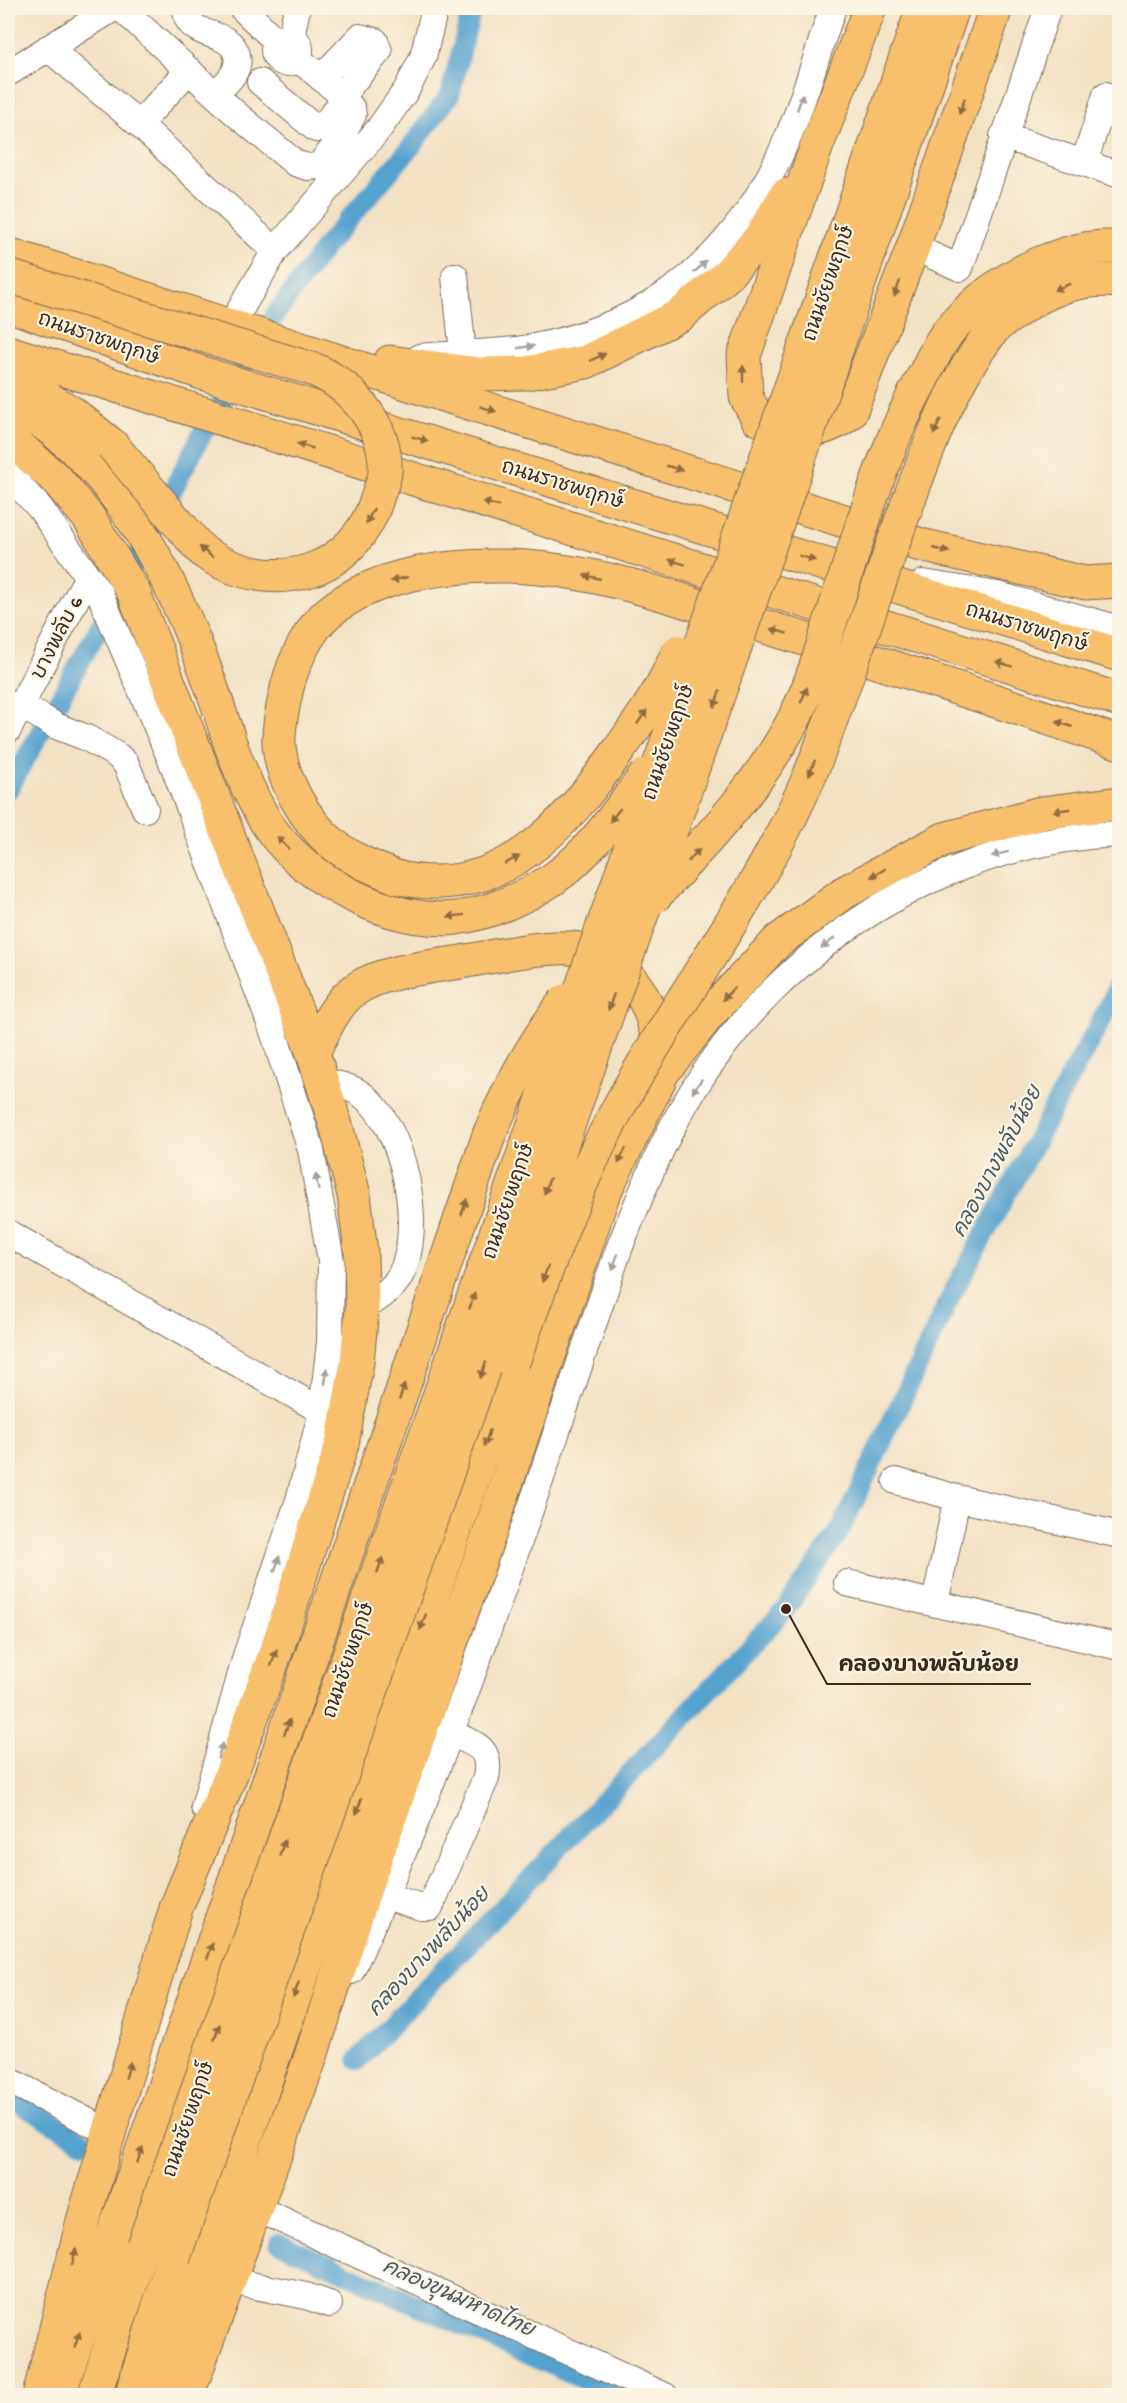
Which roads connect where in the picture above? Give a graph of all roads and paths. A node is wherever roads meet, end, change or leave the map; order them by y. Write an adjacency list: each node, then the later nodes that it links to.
1 (82, 8): 18 (street)
2 (114, 8): 16 (street)
3 (121, 8): 19 (street)
4 (186, 8): 23 (street)
5 (245, 8): 17 (street)
6 (297, 8): 17 (street)
7 (435, 8): 34 (street)
8 (833, 8): 42 (street, one-way to 8)
9 (870, 8): 29 (main road)
10 (913, 8): 56 (main road, one-way to 10, bridge)
11 (923, 8): 82 (main road, ถนนชัยพฤกษ์, one-way to 11, bridge)
12 (948, 8): 46 (main road, one-way to 46, bridge)
13 (953, 8): 83 (main road, ถนนชัยพฤกษ์, one-way to 83, bridge)
14 (996, 8): 32 (main road, one-way to 32)
15 (1048, 8): 28 (street)
16 (48, 48): 20 (street); 27 (street)
17 (286, 50): 21 (street); 22 (street)
18 (8, 56)
19 (189, 70): 23 (street); 27 (street)
20 (8, 73)
21 (321, 78): 25 (street); 25 (street)
22 (260, 82): 25 (street); 26 (street)
23 (215, 94): 26 (street)
24 (1106, 95): 30 (street)
25 (343, 97): 26 (street)
26 (235, 113)
27 (139, 123): 34 (street)
28 (1003, 136): 30 (street); 32 (street)
29 (816, 148): 32 (main road, one-way to 29); 44 (main road, one-way to 29)
30 (1084, 163): 31 (street)
31 (1119, 175)
32 (913, 247)
33 (1119, 248): 81 (main road, one-way to 33, bridge)
34 (275, 250): 40 (street)
35 (8, 254): 40 (main road)
36 (8, 276): 45 (main road, one-way to 45, bridge)
37 (455, 276): 42 (street)
38 (1119, 281): 84 (main road, one-way to 84, bridge)
39 (8, 305): 48 (main road, ถนนราชพฤกษ์, one-way to 48)
40 (255, 333): 43 (main road)
41 (8, 352): 53 (main road, ถนนราชพฤกษ์, one-way to 41)
42 (464, 353): 44 (street)
43 (333, 359): 44 (main road); 49 (main road, one-way to 49)
44 (384, 361)
45 (8, 375)
46 (12, 422): 60 (main road)
47 (8, 474): 50 (street)
48 (857, 573): 51 (street); 52 (main road, ถนนราชพฤกษ์)
49 (1119, 581)
50 (94, 585): 54 (street, บางพลับ 6); 64 (street, one-way to 50)
51 (1119, 629)
52 (1119, 655)
53 (1119, 700)
54 (25, 708): 55 (street, บางพลับ 6); 58 (street)
55 (8, 730)
56 (1119, 743)
57 (1119, 803): 61 (main road, one-way to 61)
58 (145, 809)
59 (1119, 834): 71 (street, one-way to 71)
60 (318, 1067): 61 (main road); 63 (main road); 63 (street)
61 (663, 1072): 74 (main road, one-way to 74)
62 (8, 1233): 64 (street)
63 (362, 1309): 73 (main road, one-way to 63)
64 (322, 1411): 73 (street, one-way to 64)
65 (896, 1481): 66 (street)
66 (957, 1498): 67 (street); 69 (street)
67 (1119, 1535)
68 (847, 1583): 69 (street)
69 (935, 1603): 70 (street)
70 (1119, 1647)
71 (451, 1733): 72 (street); 72 (street)
72 (386, 1896): 74 (street)
73 (176, 1908): 76 (main road, one-way to 73)
74 (309, 2062): 77 (main road)
75 (8, 2080): 76 (street)
76 (110, 2133): 80 (main road, one-way to 76)
77 (256, 2208): 78 (main road); 86 (street)
78 (230, 2281): 79 (street); 85 (main road)
79 (329, 2304)
80 (39, 2396)
81 (59, 2396)
82 (94, 2396)
83 (131, 2396)
84 (158, 2396)
85 (187, 2396)
86 (665, 2396)

